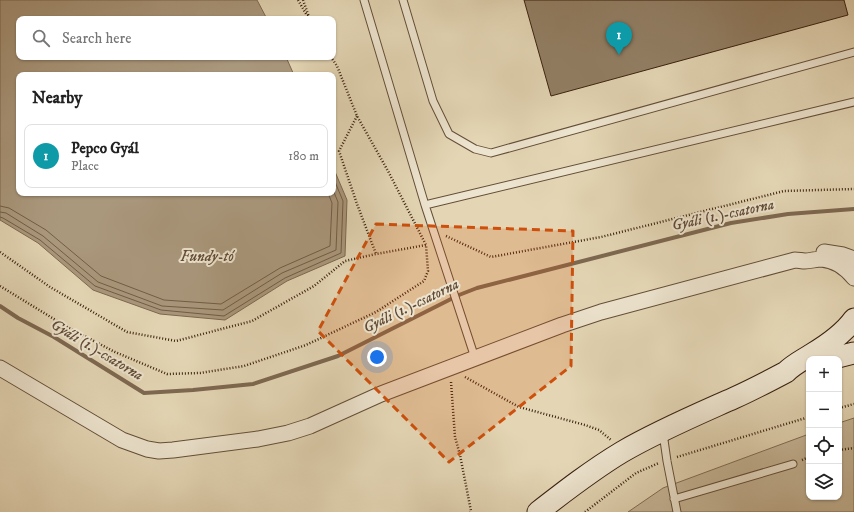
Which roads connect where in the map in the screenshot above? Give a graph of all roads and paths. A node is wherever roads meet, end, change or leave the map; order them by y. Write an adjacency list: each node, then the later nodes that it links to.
1 (298, 0): 5 (path)
2 (303, 0): 6 (path)
3 (364, 0): 12 (lane)
4 (402, 0): 7 (lane)
5 (307, 16)
6 (308, 16)
7 (854, 52)
8 (333, 60): 10 (path)
9 (854, 102): 12 (lane)
10 (357, 116): 14 (path); 16 (path)
11 (854, 189): 13 (path)
12 (425, 205): 13 (lane)
13 (433, 230): 24 (lane)
14 (426, 245): 16 (path); 20 (path)
15 (0, 252): 16 (path)
16 (376, 254)
17 (854, 259): 18 (street)
18 (795, 260): 19 (street); 24 (street)
19 (854, 278)
20 (0, 286)
21 (854, 319): 28 (main road)
22 (854, 353): 23 (main road)
23 (842, 356)
24 (475, 358): 26 (street)
25 (0, 368): 26 (street)
26 (448, 368): 35 (path); 39 (path)
27 (806, 368): 28 (main road)
28 (786, 372): 32 (main road)
29 (854, 404): 30 (path)
30 (842, 407)
31 (806, 418): 36 (path)
32 (662, 430): 35 (main road); 36 (lane)
33 (854, 448): 34 (path)
34 (842, 450)
35 (623, 451): 40 (main road)
36 (667, 460): 38 (lane); 41 (path)
37 (793, 464): 38 (lane)
38 (674, 499): 42 (lane)
39 (470, 512)
40 (538, 512)
41 (585, 512)
42 (677, 512)

